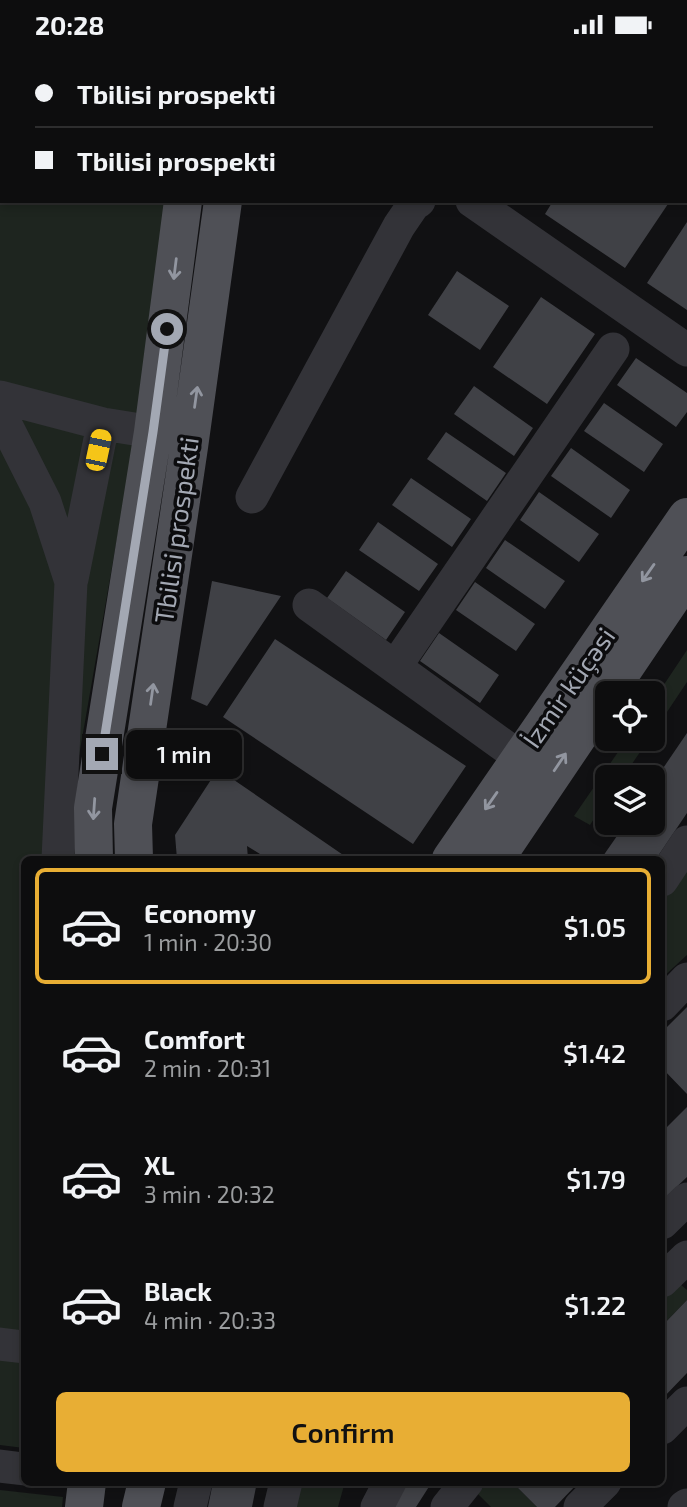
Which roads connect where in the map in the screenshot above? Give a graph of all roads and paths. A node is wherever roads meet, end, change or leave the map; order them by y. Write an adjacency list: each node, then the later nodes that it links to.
1 (183, 203): 10 (main road, Tbilisi prospekti, one-way to 10)
2 (223, 203): 21 (main road, Tbilisi prospekti, one-way to 2)
3 (416, 203): 11 (street)
4 (475, 203): 6 (street)
5 (613, 349): 16 (street)
6 (687, 350)
7 (0, 397): 9 (street)
8 (0, 413): 14 (street)
9 (103, 424): 10 (street); 14 (street)
10 (153, 432): 20 (main road, Tbilisi prospekti, one-way to 20)
11 (251, 496)
12 (685, 524): 17 (main road, İzmir küçəsi, one-way to 17)
13 (687, 575): 23 (main road, İzmir küçəsi, one-way to 13)
14 (71, 582): 19 (street)
15 (309, 605): 16 (street)
16 (395, 667): 17 (street)
17 (521, 758): 22 (main road, İzmir küçəsi, one-way to 22)
18 (687, 842): 24 (street)
19 (58, 856)
20 (94, 856)
21 (134, 856)
22 (453, 856)
23 (497, 856)
24 (665, 875)
25 (687, 979): 26 (street)
26 (665, 1002)
27 (687, 1199): 28 (street)
28 (665, 1220)
29 (687, 1257): 30 (street)
30 (665, 1278)
31 (0, 1344): 32 (street)
32 (21, 1347)
33 (687, 1403): 34 (street)
34 (665, 1425)
35 (0, 1466): 36 (street)
36 (21, 1469)
37 (87, 1486): 43 (main road)
38 (146, 1486): 44 (main road)
39 (195, 1486): 45 (street)
40 (285, 1486): 46 (street)
41 (388, 1486): 47 (street)
42 (601, 1486): 48 (street)
43 (84, 1507)
44 (141, 1507)
45 (190, 1507)
46 (279, 1507)
47 (377, 1507)
48 (580, 1507)

